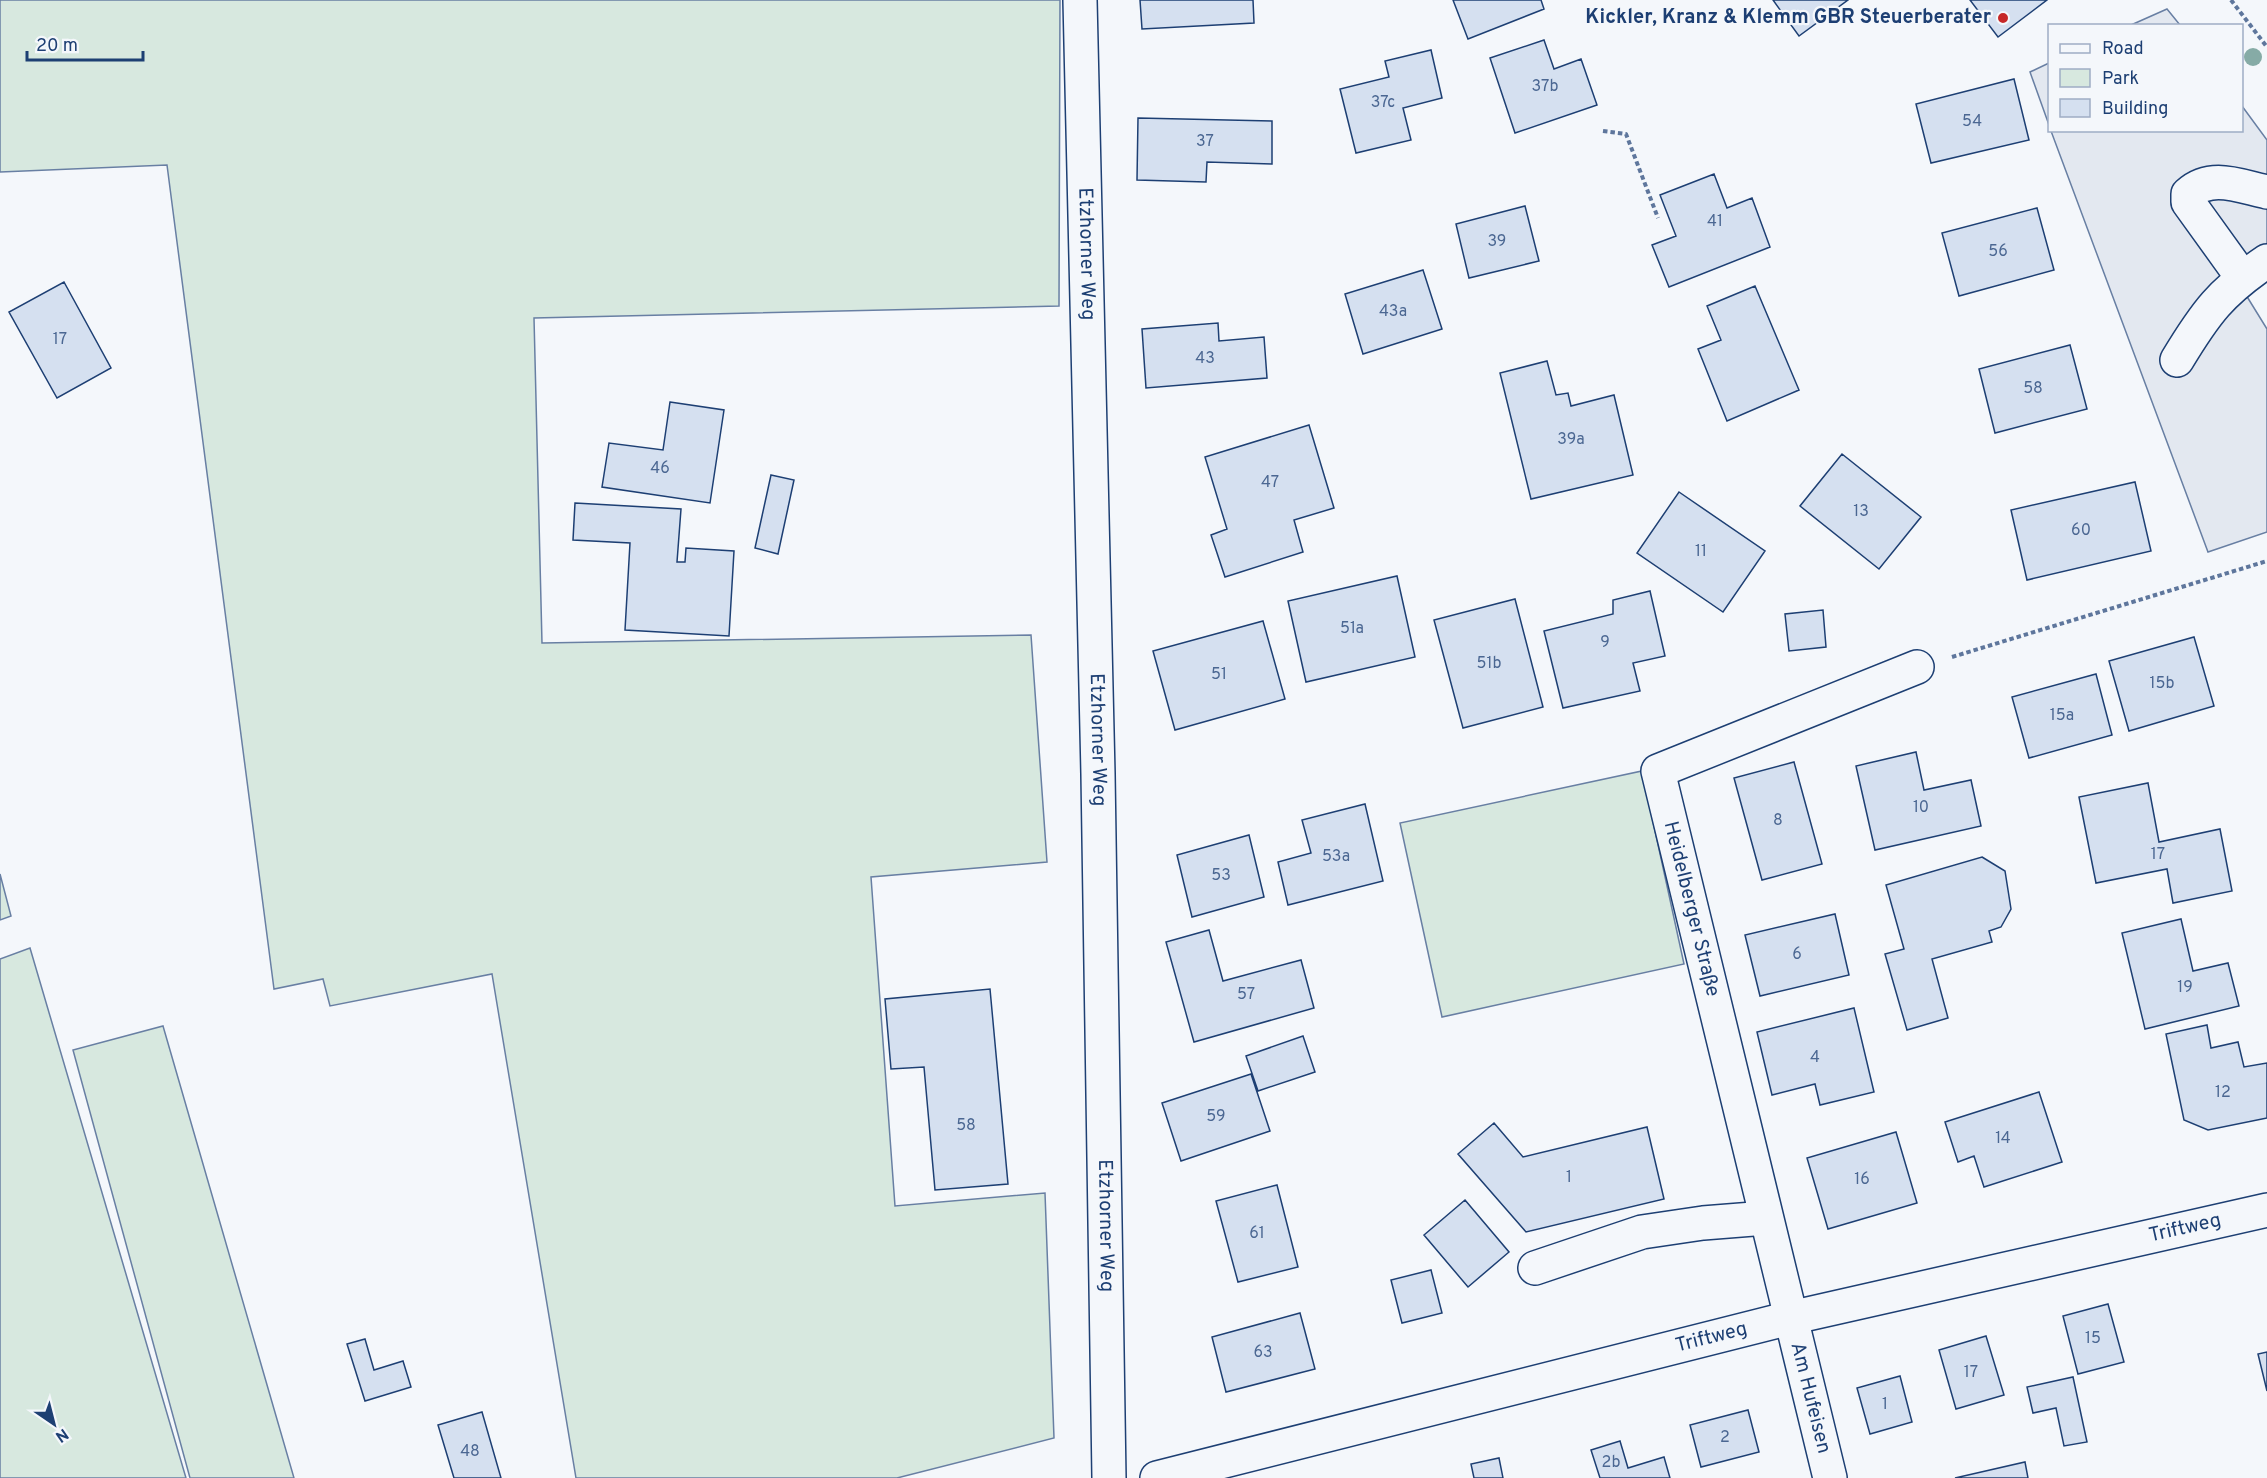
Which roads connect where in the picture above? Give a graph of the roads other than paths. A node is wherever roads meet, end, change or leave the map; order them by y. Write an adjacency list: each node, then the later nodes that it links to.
1 (1080, 0): 10 (street, Etzhorner Weg)
2 (2267, 192): 3 (street)
3 (2255, 269): 4 (street)
4 (2177, 360)
5 (1917, 668): 7 (street, Heidelberger Straße)
6 (2267, 1210): 9 (street, Triftweg)
7 (1766, 1218): 8 (street); 9 (street, Heidelberger Straße)
8 (1535, 1268)
9 (1790, 1318): 11 (street, Triftweg); 12 (street, Am Hufeisen)
10 (1109, 1478)
11 (1157, 1478)
12 (1830, 1478)

